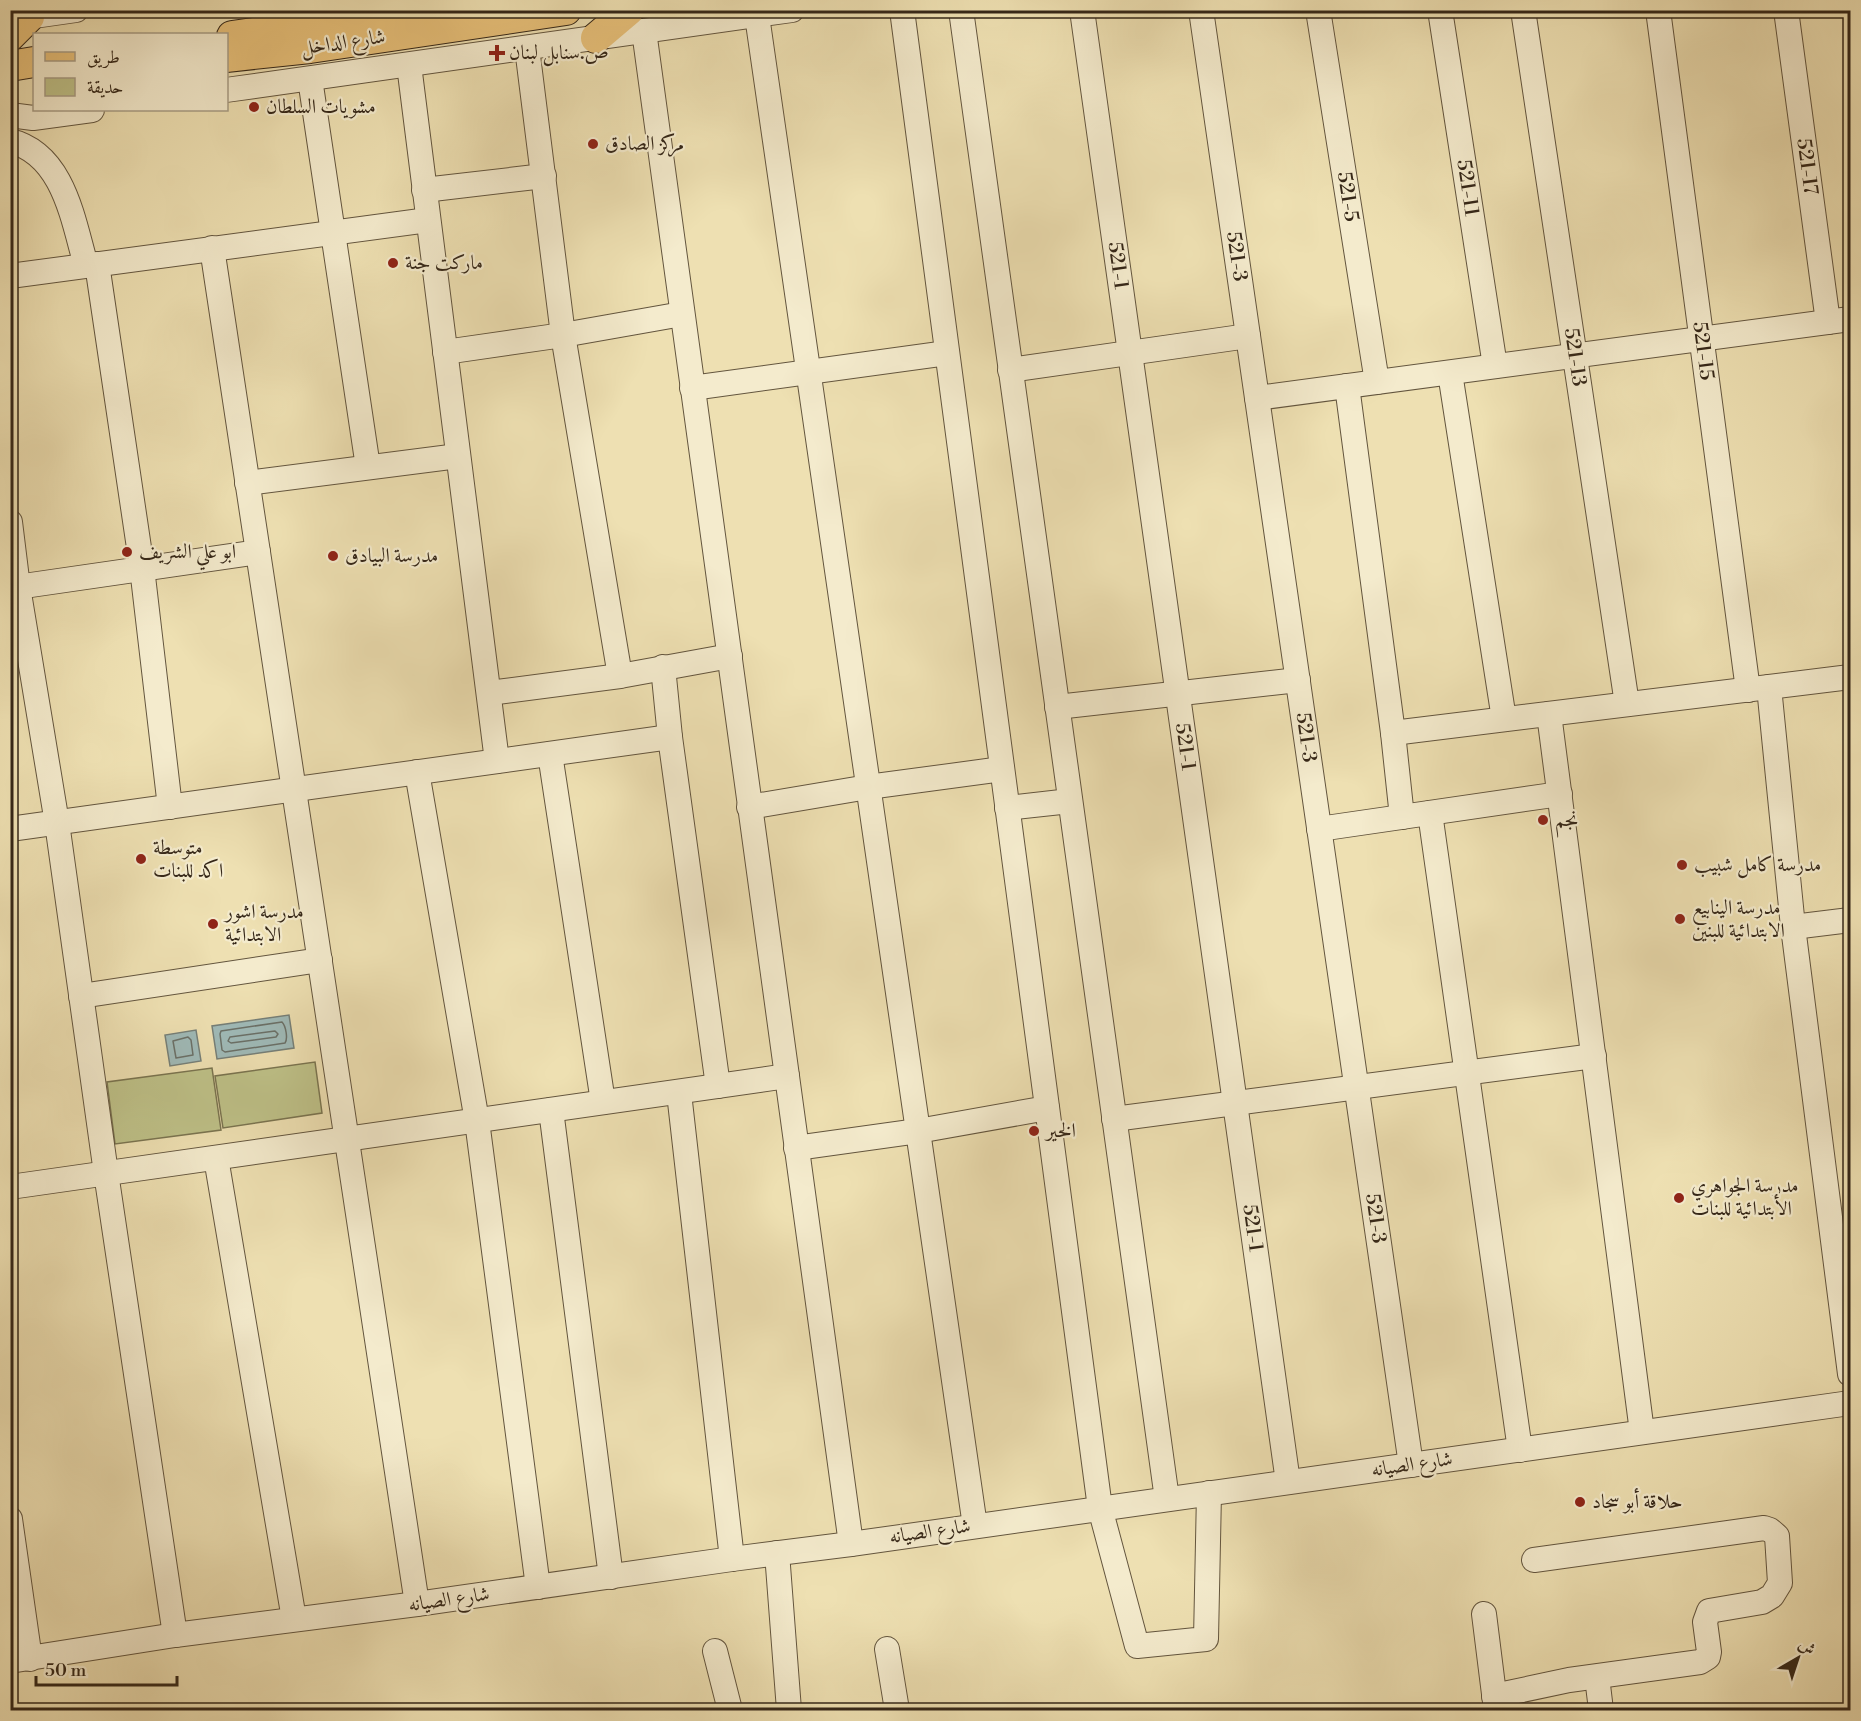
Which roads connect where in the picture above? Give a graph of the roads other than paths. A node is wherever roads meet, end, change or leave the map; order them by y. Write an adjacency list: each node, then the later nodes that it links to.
1 (423, 10): 17 (main road, شارع الداخل)
2 (566, 10): 20 (main road, شارع الداخل)
3 (792, 10): 14 (street)
4 (902, 10): 44 (street)
5 (961, 10): 48 (street)
6 (1082, 10): 45 (street, 521-1)
7 (1201, 10): 41 (street, 521-3)
8 (1318, 10): 51 (street, 521-5)
9 (1440, 10): 47 (street, 521-11)
10 (1523, 10): 46 (street, 521-13)
11 (1658, 10): 42 (street, 521-15)
12 (1786, 10): 39 (street, 521-17)
13 (73, 11): 16 (street)
14 (757, 16): 15 (street); 49 (street)
15 (637, 21): 18 (main road); 38 (street)
16 (17, 24)
17 (228, 37)
18 (596, 38): 19 (street)
19 (527, 48): 22 (street); 31 (street)
20 (228, 57)
21 (33, 62): 23 (main road)
22 (409, 65): 24 (street); 32 (street)
23 (10, 66)
24 (310, 79): 27 (street); 34 (street)
25 (33, 81): 26 (main road)
26 (10, 85)
27 (228, 90)
28 (85, 111): 29 (street)
29 (13, 116): 30 (street)
30 (18, 143): 36 (street)
31 (544, 176): 32 (street); 40 (street)
32 (424, 190): 33 (street)
33 (428, 220): 34 (street); 43 (street)
34 (333, 233): 35 (street); 56 (street)
35 (212, 248): 36 (street); 57 (street)
36 (92, 265): 37 (street); 60 (street)
37 (10, 276)
38 (682, 314): 40 (street); 53 (street)
39 (1839, 320): 42 (street)
40 (563, 335): 43 (street); 64 (street)
41 (1248, 336): 45 (street); 54 (street, 521-3)
42 (1702, 339): 46 (street); 67 (street, 521-15)
43 (445, 352): 55 (street)
44 (947, 353): 49 (street); 78 (street)
45 (1130, 353): 48 (street); 69 (street, 521-1)
46 (1575, 356): 47 (street); 70 (street, 521-13)
47 (1496, 366): 50 (street)
48 (1010, 370): 71 (street)
49 (807, 371): 53 (street); 80 (street)
50 (1450, 373): 51 (street); 73 (street)
51 (1377, 382): 52 (street)
52 (1347, 386): 54 (street); 74 (street)
53 (692, 388): 62 (street)
54 (1257, 398): 66 (street, 521-3)
55 (458, 456): 56 (street); 68 (street)
56 (368, 467): 57 (street)
57 (248, 483): 59 (street)
58 (10, 522): 61 (street)
59 (258, 552): 60 (street); 81 (street)
60 (142, 568): 61 (street); 84 (street)
61 (14, 587): 89 (street)
62 (730, 656): 63 (street); 85 (street)
63 (663, 667): 64 (street); 75 (street)
64 (620, 676): 68 (street)
65 (1851, 677): 67 (street)
66 (1298, 680): 69 (street); 91 (street, 521-3)
67 (1759, 688): 70 (street); 93 (street, 521-15)
68 (489, 693): 77 (street)
69 (1178, 694): 71 (street); 103 (street, 521-1)
70 (1627, 704): 72 (street)
71 (1057, 707): 83 (street)
72 (1550, 714): 73 (street); 82 (street)
73 (1504, 719): 74 (street)
74 (1393, 733): 88 (street)
75 (670, 737): 76 (street); 99 (street)
76 (550, 753): 77 (street); 102 (street)
77 (496, 761): 79 (street)
78 (1002, 769): 80 (street); 86 (street)
79 (417, 772): 81 (street); 107 (street)
80 (868, 787): 85 (street); 108 (street)
81 (294, 789): 84 (street); 94 (street)
82 (1560, 794): 87 (street); 96 (street)
83 (1070, 801): 86 (street); 106 (street)
84 (170, 807): 89 (street)
85 (749, 807): 98 (street)
86 (1007, 808): 104 (street)
87 (1430, 813): 88 (street); 97 (street)
88 (1402, 817): 91 (street)
89 (57, 823): 90 (street); 95 (street)
90 (10, 829)
91 (1319, 829): 100 (street, 521-3)
92 (1851, 920): 93 (street)
93 (1793, 927): 114 (street, 521-15)
94 (320, 960): 95 (street); 109 (street)
95 (81, 996): 112 (street)
96 (1594, 1056): 97 (street); 116 (street)
97 (1466, 1073): 100 (street); 117 (street)
98 (787, 1076): 99 (street); 110 (street)
99 (718, 1086): 101 (street)
100 (1356, 1087): 103 (street); 118 (street, 521-3)
101 (679, 1093): 102 (street); 127 (street)
102 (603, 1102): 105 (street)
103 (1235, 1103): 106 (street); 119 (street, 521-1)
104 (1047, 1108): 108 (street); 122 (street)
105 (551, 1110): 107 (street); 129 (street)
106 (1114, 1119): 121 (street)
107 (477, 1121): 109 (street); 130 (street)
108 (918, 1131): 110 (street); 124 (street)
109 (347, 1139): 111 (street); 131 (street)
110 (796, 1148): 125 (street)
111 (216, 1158): 112 (street); 133 (street)
112 (106, 1173): 113 (street); 134 (street)
113 (10, 1187)
114 (1851, 1374)
115 (1851, 1403): 116 (street, شارع الصيانه)
116 (1642, 1432): 117 (street, شارع الصيانه)
117 (1520, 1450): 118 (street, شارع الصيانه)
118 (1411, 1465): 119 (street, شارع الصيانه)
119 (1288, 1482): 120 (street, شارع الصيانه)
120 (1209, 1493): 121 (street, شارع الصيانه); 122 (street)
121 (1167, 1499): 122 (street, شارع الصيانه)
122 (1100, 1508): 124 (street, شارع الصيانه)
123 (10, 1519): 137 (street)
124 (975, 1526): 125 (street, شارع الصيانه)
125 (851, 1544): 126 (street, شارع الصيانه)
126 (777, 1553): 127 (street, شارع الصيانه); 141 (street)
127 (732, 1558): 129 (street, شارع الصيانه)
128 (1534, 1560): 138 (street)
129 (611, 1577): 130 (street, شارع الصيانه)
130 (538, 1587): 131 (street, شارع الصيانه)
131 (417, 1604): 133 (street, شارع الصيانه)
132 (1484, 1614): 139 (street)
133 (294, 1619): 134 (street, شارع الصيانه)
134 (175, 1635): 137 (street, شارع الصيانه)
135 (887, 1649): 142 (street)
136 (716, 1651): 140 (street)
137 (20, 1660)
138 (1597, 1677): 139 (street); 143 (street)
139 (1495, 1703)
140 (730, 1710)
141 (789, 1710)
142 (897, 1710)
143 (1601, 1710)

